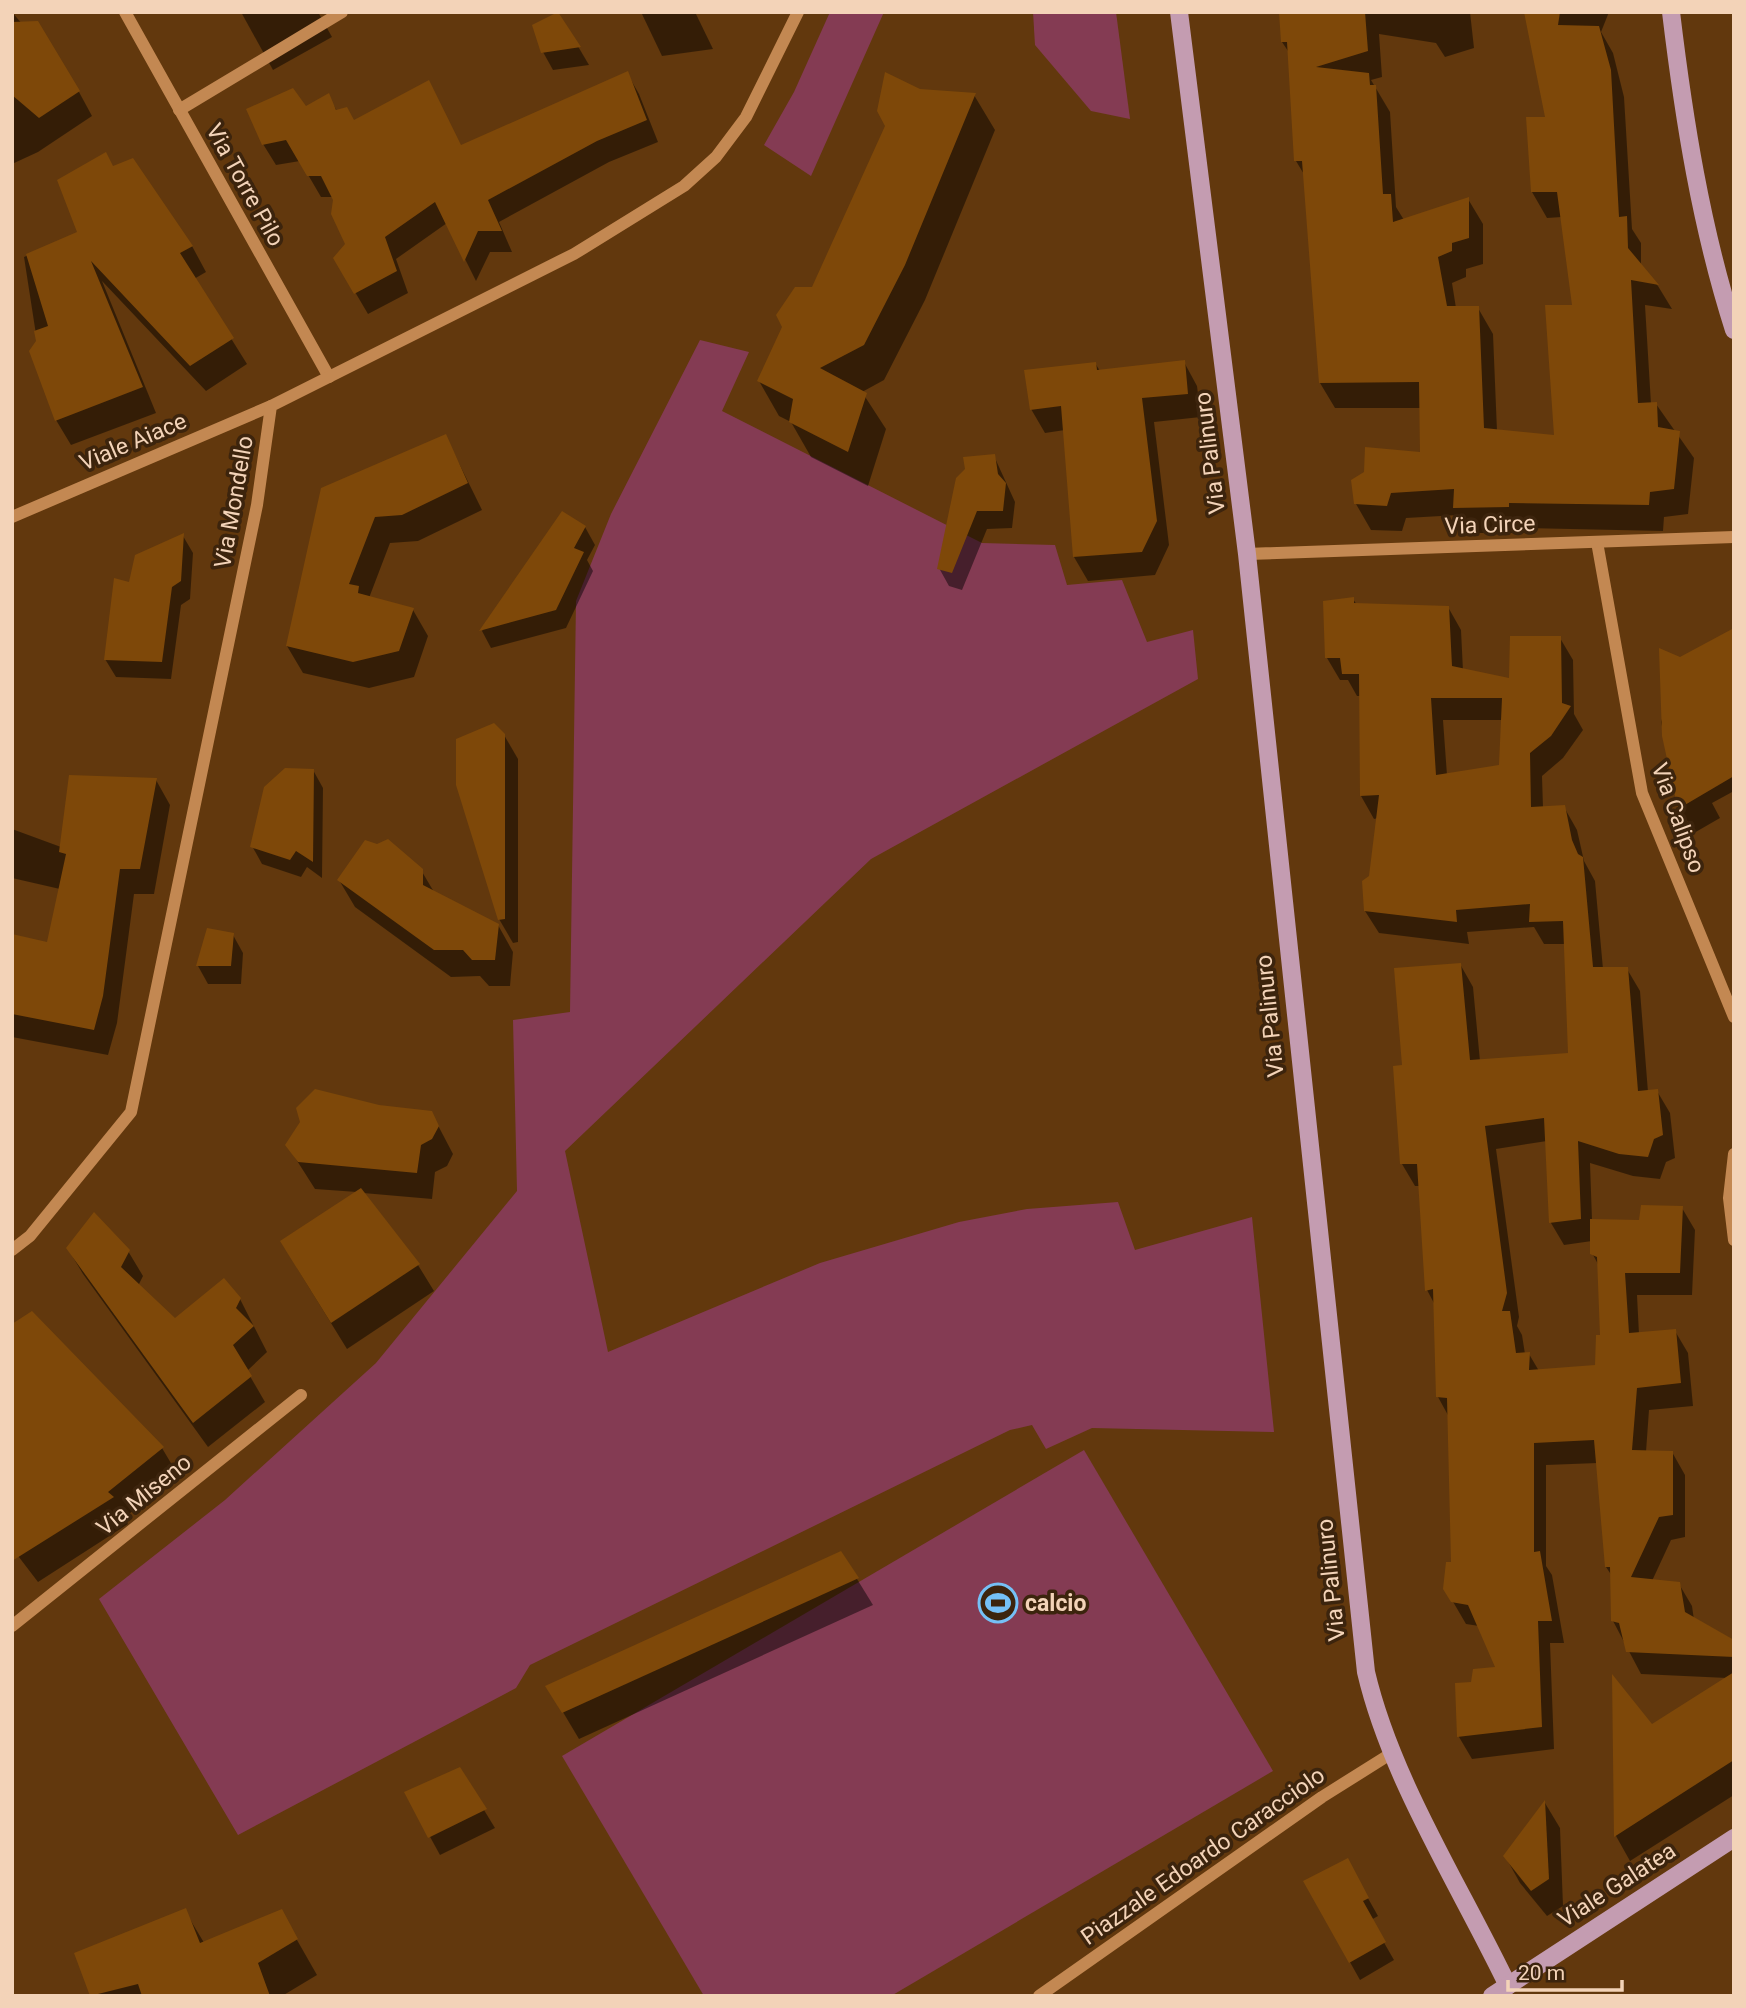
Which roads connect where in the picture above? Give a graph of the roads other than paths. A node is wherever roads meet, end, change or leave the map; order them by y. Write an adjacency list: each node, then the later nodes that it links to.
1 (125, 12): 6 (street, Via Torre Pilo)
2 (342, 12): 6 (street)
3 (798, 12): 8 (street)
4 (1179, 12): 13 (main road, Via Palinuro)
5 (1671, 12): 7 (main road)
6 (179, 110): 8 (street, Via Torre Pilo)
7 (1734, 330)
8 (329, 377): 9 (street)
9 (271, 406): 10 (street, Viale Aiace); 17 (street, Via Mondello)
10 (12, 517)
11 (1734, 537): 12 (street, Via Circe)
12 (1597, 542): 13 (street, Via Circe); 14 (street, Via Calipso)
13 (1247, 554): 20 (main road, Via Palinuro)
14 (1734, 1017)
15 (1734, 1154): 16 (street)
16 (1734, 1240)
17 (12, 1250)
18 (301, 1395): 19 (street, Via Miseno)
19 (12, 1626)
20 (1392, 1753): 22 (main road, Via Palinuro); 23 (street, Piazzale Edoardo Caracciolo)
21 (1734, 1838): 22 (main road, Viale Galatea)
22 (1511, 1991): 24 (main road, Viale Galatea)
23 (1039, 1996)
24 (1492, 1996)

